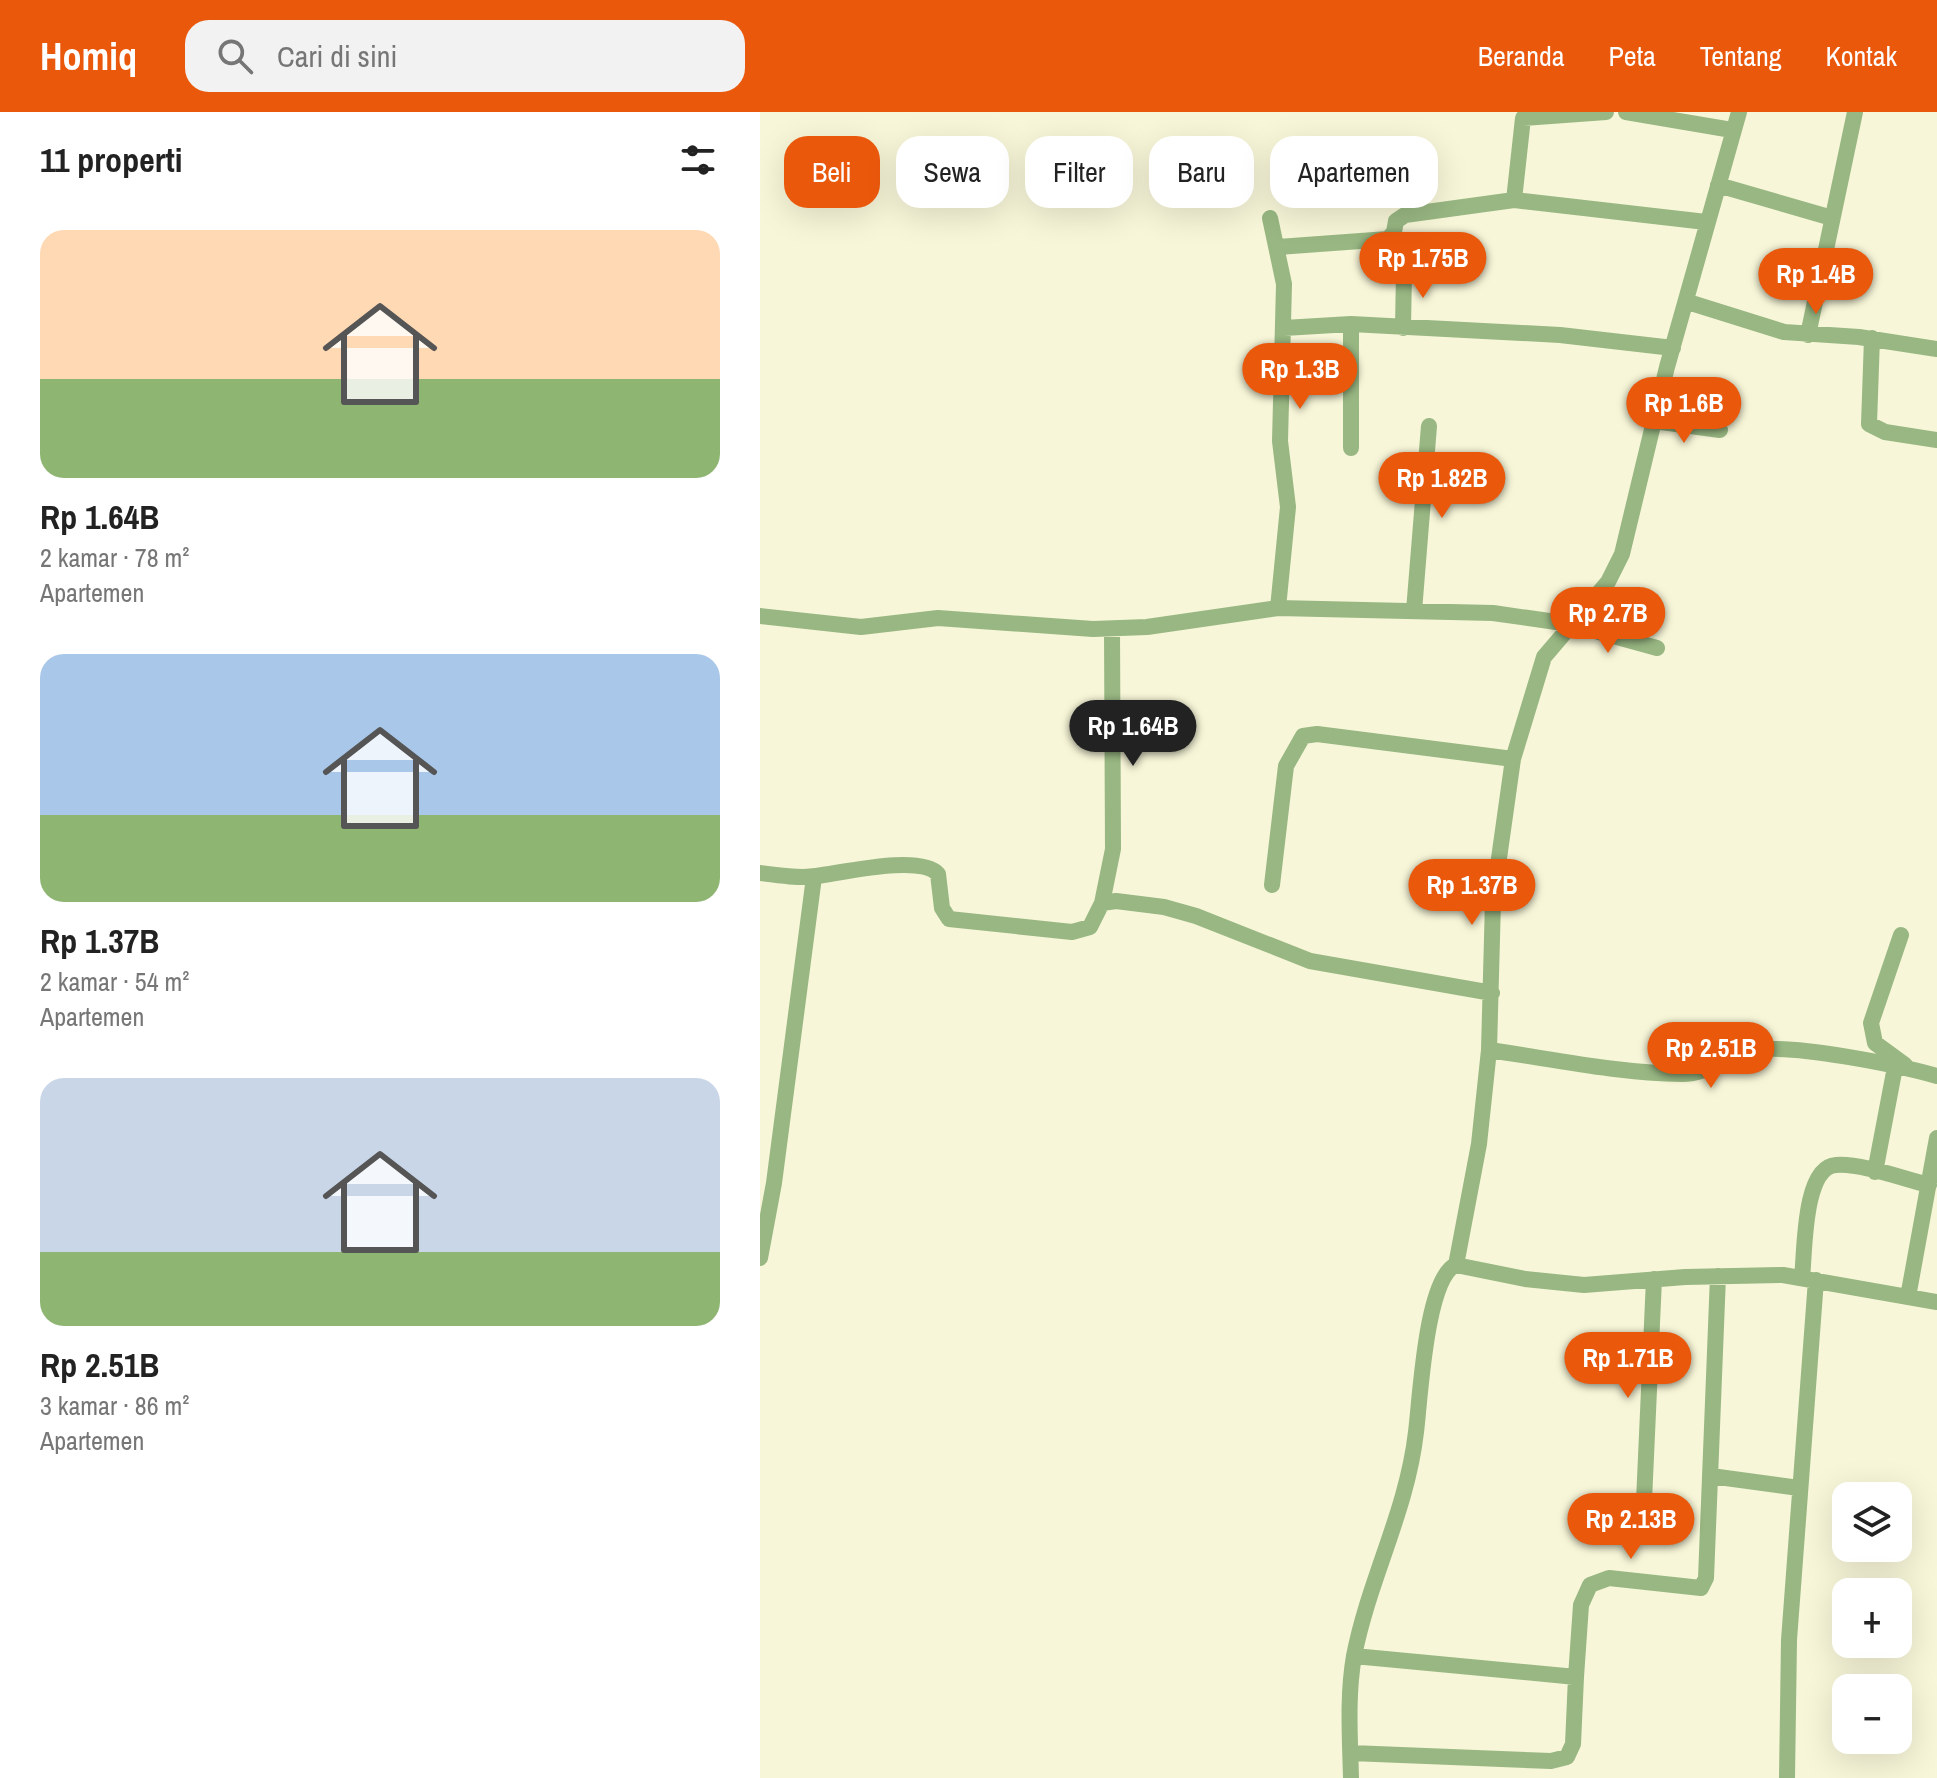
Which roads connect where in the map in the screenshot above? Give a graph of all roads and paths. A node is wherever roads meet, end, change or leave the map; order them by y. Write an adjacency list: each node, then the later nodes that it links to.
1 (1606, 112): 7 (street)
2 (1626, 112): 5 (street)
3 (1739, 112): 5 (street)
4 (1855, 112): 9 (street)
5 (1732, 130): 6 (street)
6 (1718, 185): 9 (street); 10 (street)
7 (1514, 200): 10 (street); 11 (street)
8 (1270, 218): 11 (street)
9 (1832, 218): 17 (street)
10 (1706, 222): 13 (street)
11 (1278, 247): 15 (street)
12 (1404, 271): 16 (street)
13 (1688, 302): 17 (street); 19 (street)
14 (1351, 324): 15 (street); 16 (street); 25 (street)
15 (1284, 328): 26 (street)
16 (1403, 328): 19 (street)
17 (1808, 335): 18 (street)
18 (1872, 338): 20 (street); 24 (street)
19 (1673, 348): 21 (street)
20 (1937, 349)
21 (1654, 421): 23 (street); 29 (street)
22 (1429, 426): 27 (street)
23 (1720, 430)
24 (1937, 440)
25 (1351, 448)
26 (1278, 608): 27 (street); 30 (street)
27 (1414, 611): 29 (street)
28 (760, 616): 30 (street)
29 (1570, 624): 31 (street); 32 (street)
30 (1112, 629): 36 (street)
31 (1657, 648)
32 (1513, 759): 35 (street); 38 (street)
33 (760, 873): 34 (street)
34 (814, 877): 36 (street); 46 (street)
35 (1272, 885)
36 (1102, 903): 38 (street)
37 (1901, 935): 41 (street)
38 (1492, 993): 39 (street)
39 (1489, 1050): 40 (street); 47 (street)
40 (1895, 1067): 41 (street); 44 (street)
41 (1913, 1070): 42 (street)
42 (1937, 1076)
43 (1937, 1138): 45 (street)
44 (1875, 1172): 45 (street); 50 (street)
45 (1929, 1185): 51 (street)
46 (760, 1258)
47 (1456, 1265): 49 (street); 56 (street)
48 (1718, 1276): 49 (street); 50 (street); 53 (street)
49 (1654, 1279): 55 (street)
50 (1809, 1279): 51 (street); 54 (street)
51 (1908, 1297): 52 (street)
52 (1937, 1302)
53 (1711, 1476): 54 (street); 57 (street)
54 (1799, 1488): 60 (street)
55 (1643, 1523)
56 (1354, 1656): 57 (street); 58 (street)
57 (1576, 1677): 58 (street)
58 (1351, 1753): 59 (street)
59 (1351, 1778)
60 (1787, 1778)

